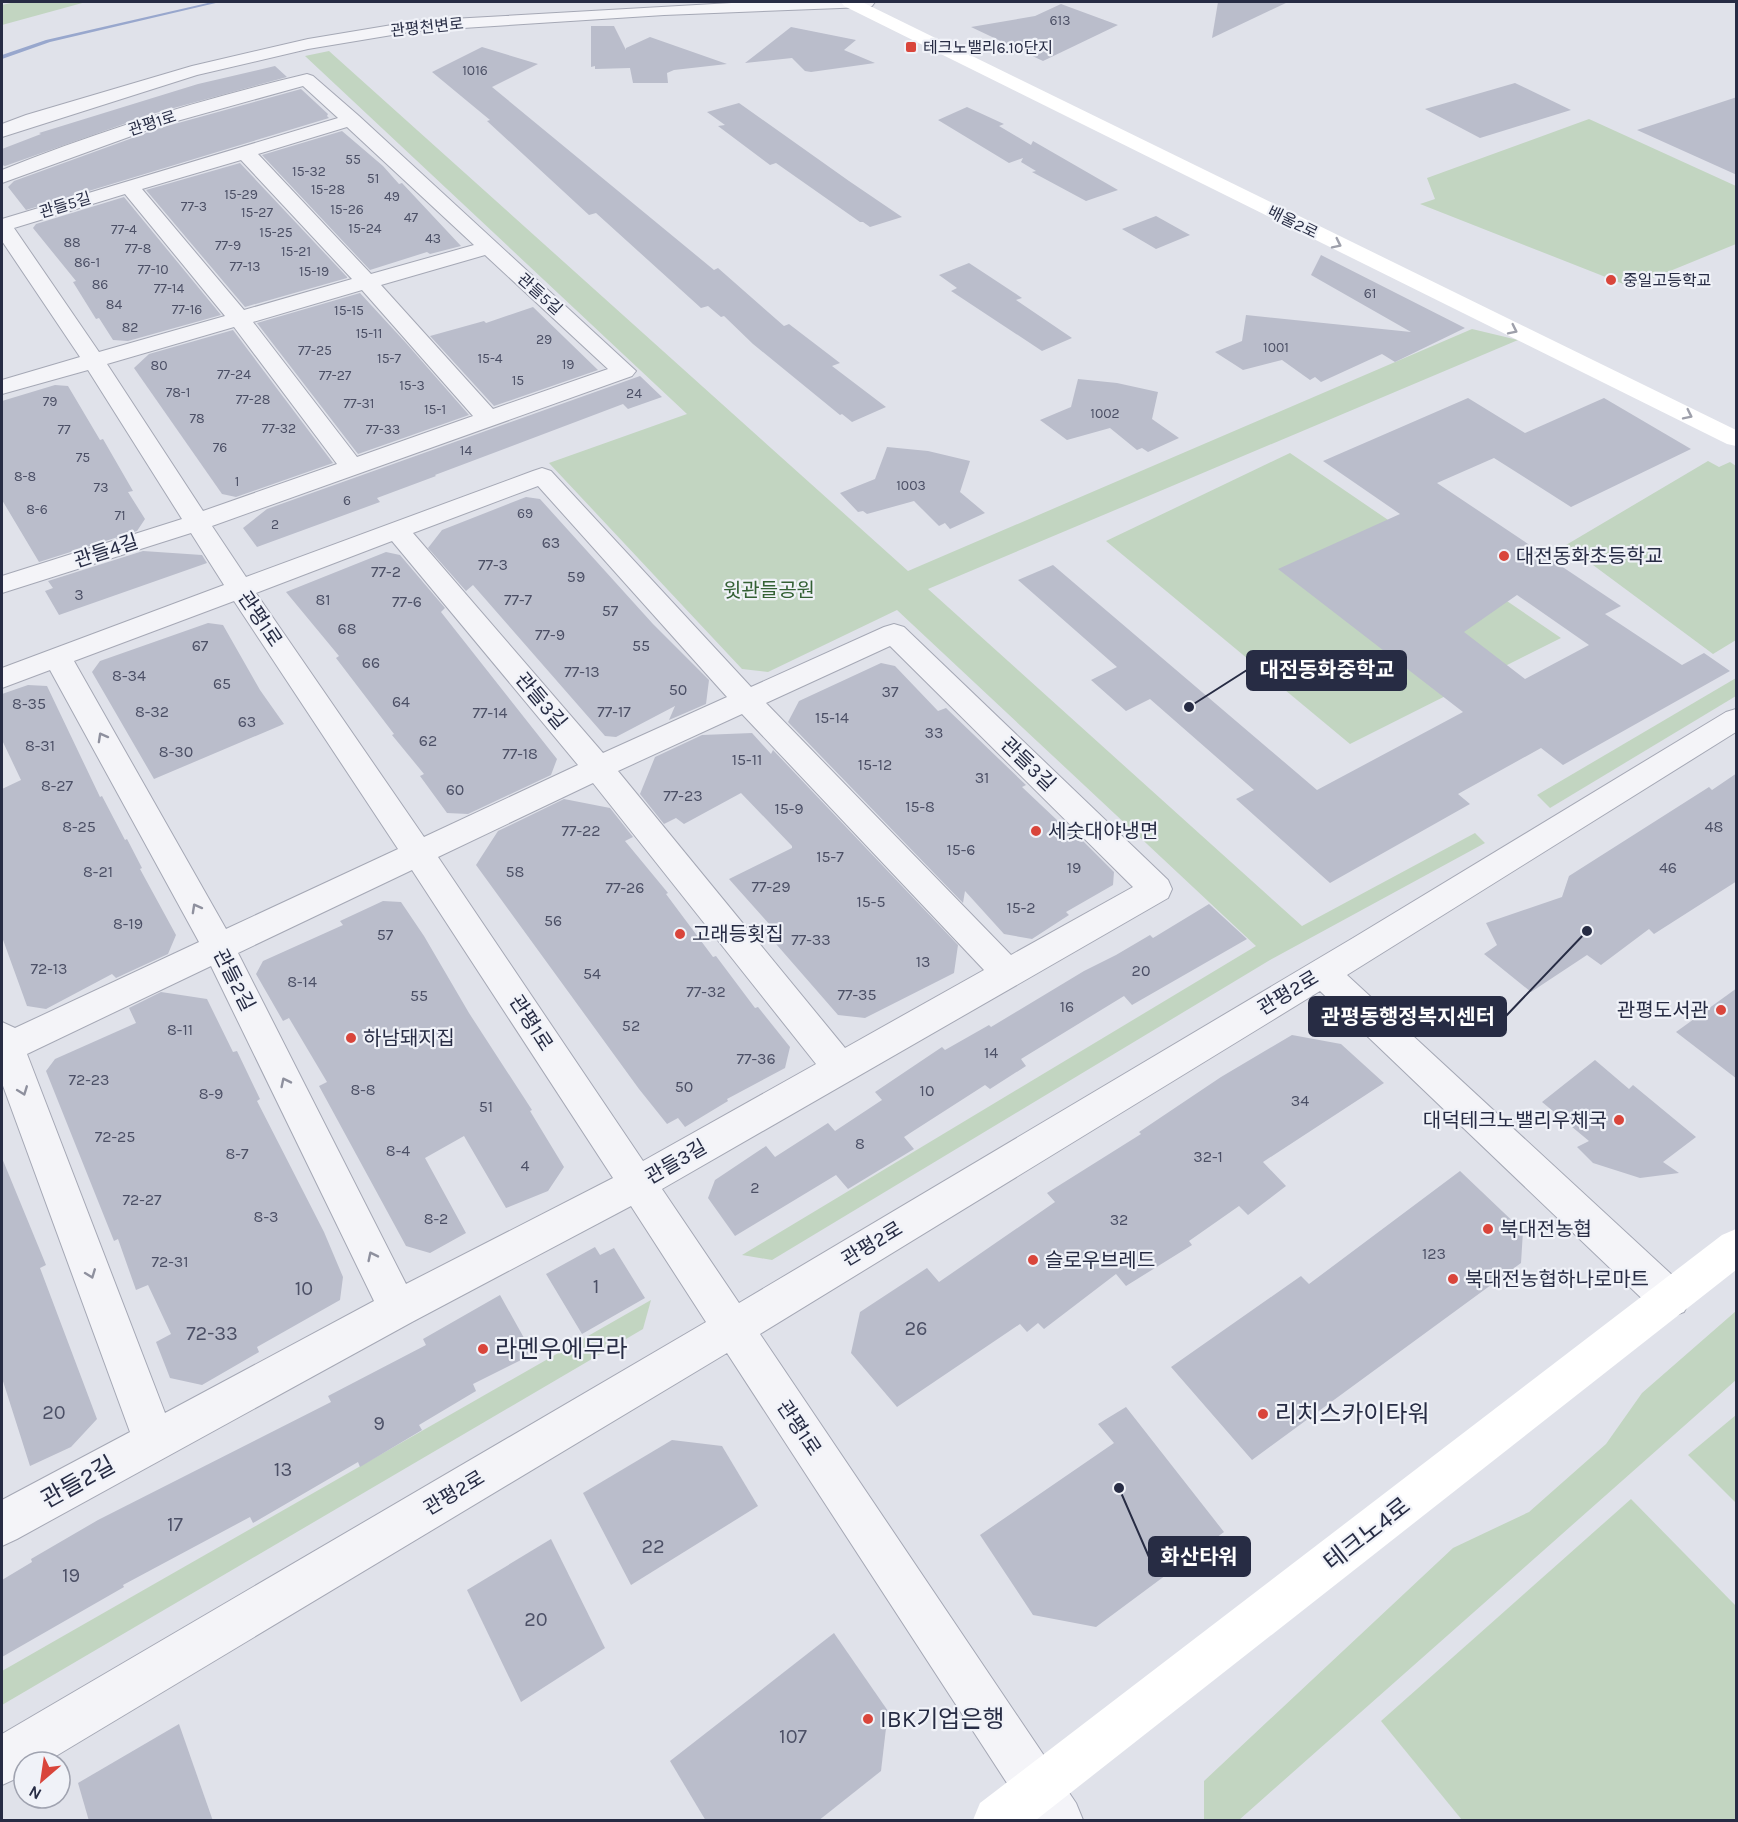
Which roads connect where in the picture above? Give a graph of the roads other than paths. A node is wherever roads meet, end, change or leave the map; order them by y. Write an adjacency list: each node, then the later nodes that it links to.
1 (860, 2): 4 (street, 관평천변로); 12 (main road, 배울2로); 16 (main road, 배울2로, one-way to 16)
2 (307, 80): 3 (street, 관들5길); 6 (street, 관평1로)
3 (352, 120): 5 (street, 관들5길); 9 (street, 관들5길)
4 (2, 131)
5 (245, 152): 7 (street, 관들5길); 10 (street)
6 (2, 177)
7 (129, 186): 8 (street, 관들5길); 11 (street)
8 (2, 225): 13 (street, 관평1로)
9 (489, 248): 10 (street); 15 (street, 관들5길)
10 (367, 282): 11 (street); 15 (street)
11 (239, 319): 13 (street); 17 (street)
12 (1548, 324)
13 (93, 360): 14 (street); 18 (street, 관평1로)
14 (2, 387)
15 (488, 418): 17 (street, 관들5길)
16 (1737, 439)
17 (351, 466): 18 (street, 관들5길)
18 (198, 522): 21 (street, 관들4길); 22 (street, 관평1로)
19 (398, 532): 22 (street); 25 (street); 27 (street, 관들3길)
20 (2, 557): 21 (street, 관들4길)
21 (8, 583)
22 (241, 591): 23 (street); 28 (street, 관평1로)
23 (58, 658): 24 (street); 29 (street, 관들2길, one-way to 23)
24 (2, 678)
25 (746, 700): 27 (street); 31 (street); 31 (street, 관들3길)
26 (1737, 719): 30 (street, 관평2로)
27 (598, 768): 28 (street); 33 (street, 관들3길)
28 (419, 854): 29 (street); 34 (street, 관평1로)
29 (219, 948): 32 (street); 37 (street, 관들2길, one-way to 29)
30 (1322, 972): 36 (street); 38 (street, 관평2로)
31 (1007, 973): 33 (street, 관들3길)
32 (3, 1045): 39 (street, one-way to 39)
33 (840, 1068): 34 (street, 관들3길)
34 (637, 1184): 37 (street, 관들2길); 38 (street, 관평1로)
35 (1737, 1247): 36 (main road, 테크노4로)
36 (1670, 1299): 42 (main road, 테크노4로)
37 (398, 1309): 39 (street, 관들2길)
38 (733, 1328): 41 (street, 관평2로); 42 (street, 관평1로)
39 (154, 1441): 40 (street, 관들2길)
40 (2, 1524)
41 (2, 1761)
42 (1049, 1804): 43 (main road, 테크노4로)
43 (997, 1821)

